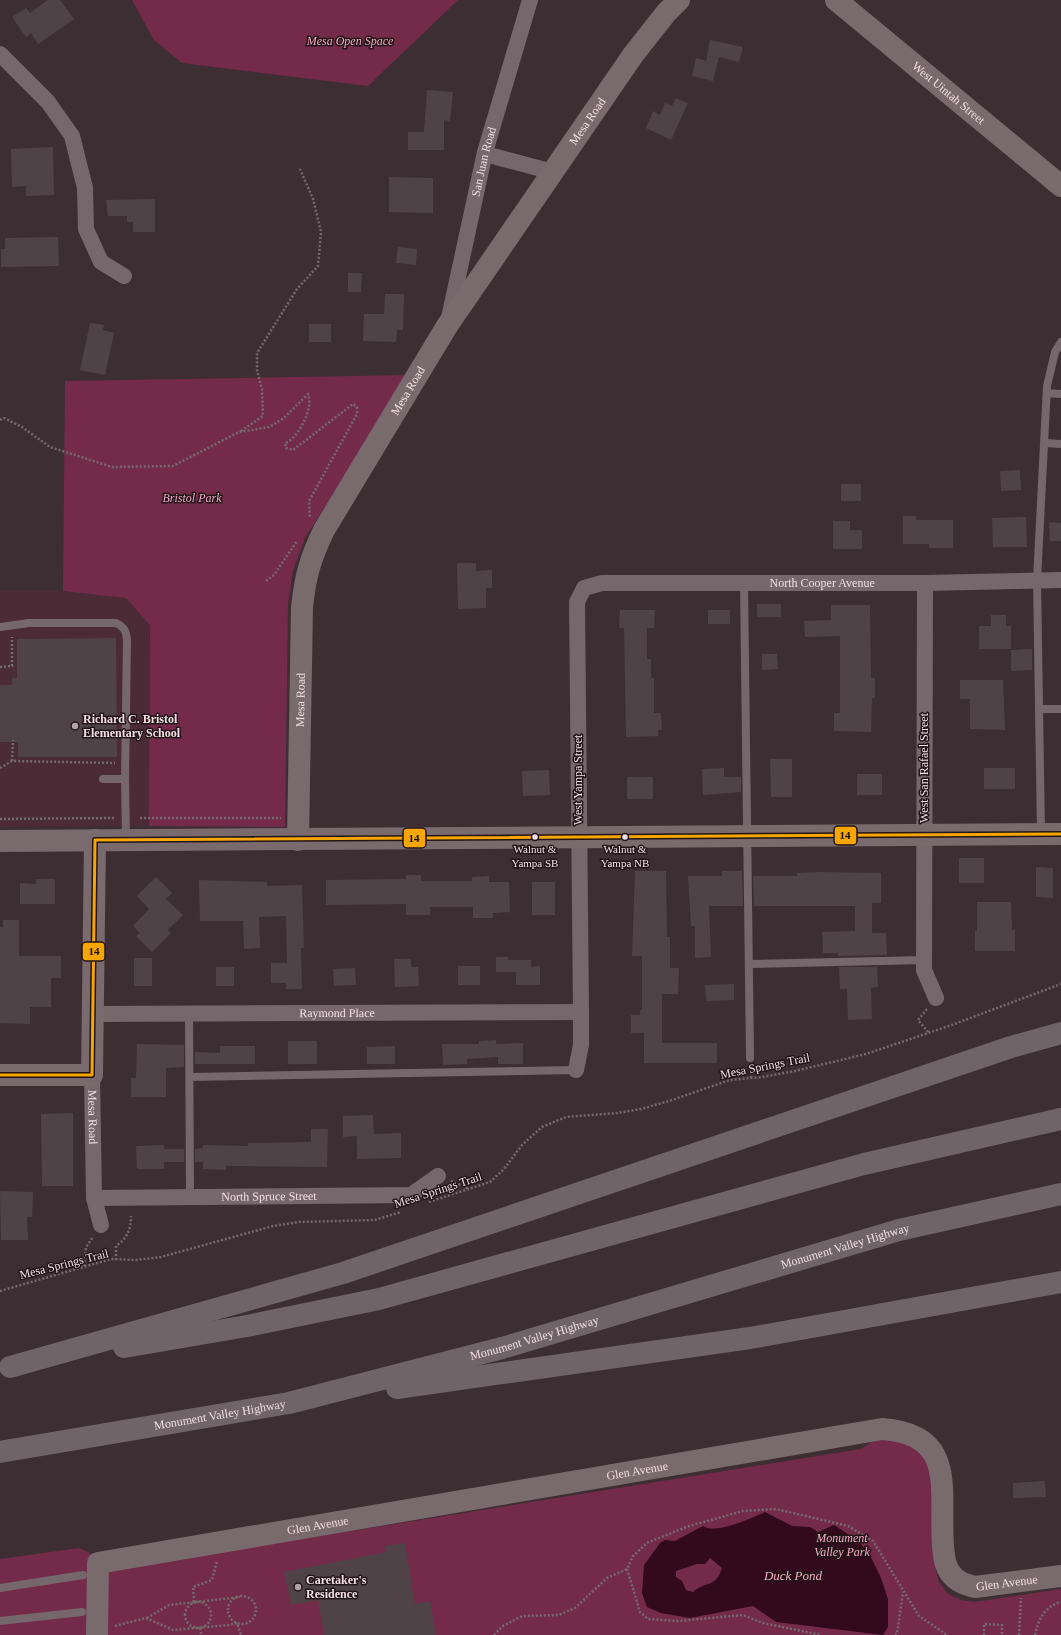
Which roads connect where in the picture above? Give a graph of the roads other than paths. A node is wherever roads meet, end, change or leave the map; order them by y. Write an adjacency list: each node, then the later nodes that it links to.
1 (530, 0): 5 (street, San Juan Road)
2 (679, 0): 6 (main road, Mesa Road)
3 (836, 0): 7 (main road, West Uintah Street)
4 (0, 54): 8 (street)
5 (485, 154): 6 (street); 9 (street, San Juan Road)
6 (553, 172): 9 (main road, Mesa Road)
7 (1061, 186)
8 (124, 276)
9 (447, 326): 31 (main road, Mesa Road)
10 (1061, 342): 11 (lane)
11 (1047, 393): 12 (lane); 13 (lane)
12 (1061, 394)
13 (1045, 443): 14 (lane); 15 (lane)
14 (1061, 444)
15 (1037, 580): 16 (street, North Cooper Avenue); 18 (street, North Cooper Avenue); 21 (lane)
16 (1061, 580)
17 (744, 583): 18 (street, North Cooper Avenue); 19 (street, North Cooper Avenue); 27 (lane)
18 (925, 583): 25 (street, West San Rafael Street)
19 (584, 588): 28 (street, West Yampa Street)
20 (0, 626): 24 (lane)
21 (1039, 709): 22 (lane); 26 (lane)
22 (1061, 709)
23 (103, 779): 24 (lane)
24 (125, 779): 30 (lane)
25 (924, 834): 26 (main road); 27 (main road); 33 (street, West San Rafael Street)
26 (1051, 834)
27 (747, 836): 28 (main road); 34 (lane)
28 (579, 837): 31 (main road); 36 (street, West Yampa Street)
29 (95, 840): 30 (main road); 32 (main road); 38 (main road, Mesa Road)
30 (126, 840): 31 (main road)
31 (298, 840)
32 (0, 841)
33 (924, 960): 34 (lane); 35 (street, West San Rafael Street)
34 (749, 964): 40 (lane)
35 (936, 998)
36 (581, 1012): 37 (street, Raymond Place); 41 (street, West Yampa Street)
37 (189, 1013): 38 (street, Raymond Place); 44 (lane)
38 (93, 1014): 43 (main road, Mesa Road)
39 (1061, 1033): 52 (highway)
40 (750, 1058)
41 (576, 1070): 44 (lane)
42 (0, 1075): 43 (main road)
43 (92, 1075): 48 (street, Mesa Road)
44 (190, 1076): 49 (lane)
45 (1061, 1119): 52 (highway)
46 (438, 1176): 49 (street, North Spruce Street)
47 (1061, 1194): 53 (highway, Monument Valley Highway)
48 (94, 1198): 49 (street, North Spruce Street); 50 (street, Mesa Road)
49 (190, 1198)
50 (101, 1225)
51 (1061, 1282): 53 (highway)
52 (5, 1368)
53 (289, 1403): 54 (highway, Monument Valley Highway)
54 (0, 1452)
55 (90, 1569): 56 (main road, Glen Avenue); 57 (lane); 60 (main road)
56 (1061, 1576)
57 (0, 1588)
58 (82, 1612): 59 (lane)
59 (0, 1621)
60 (106, 1631)

